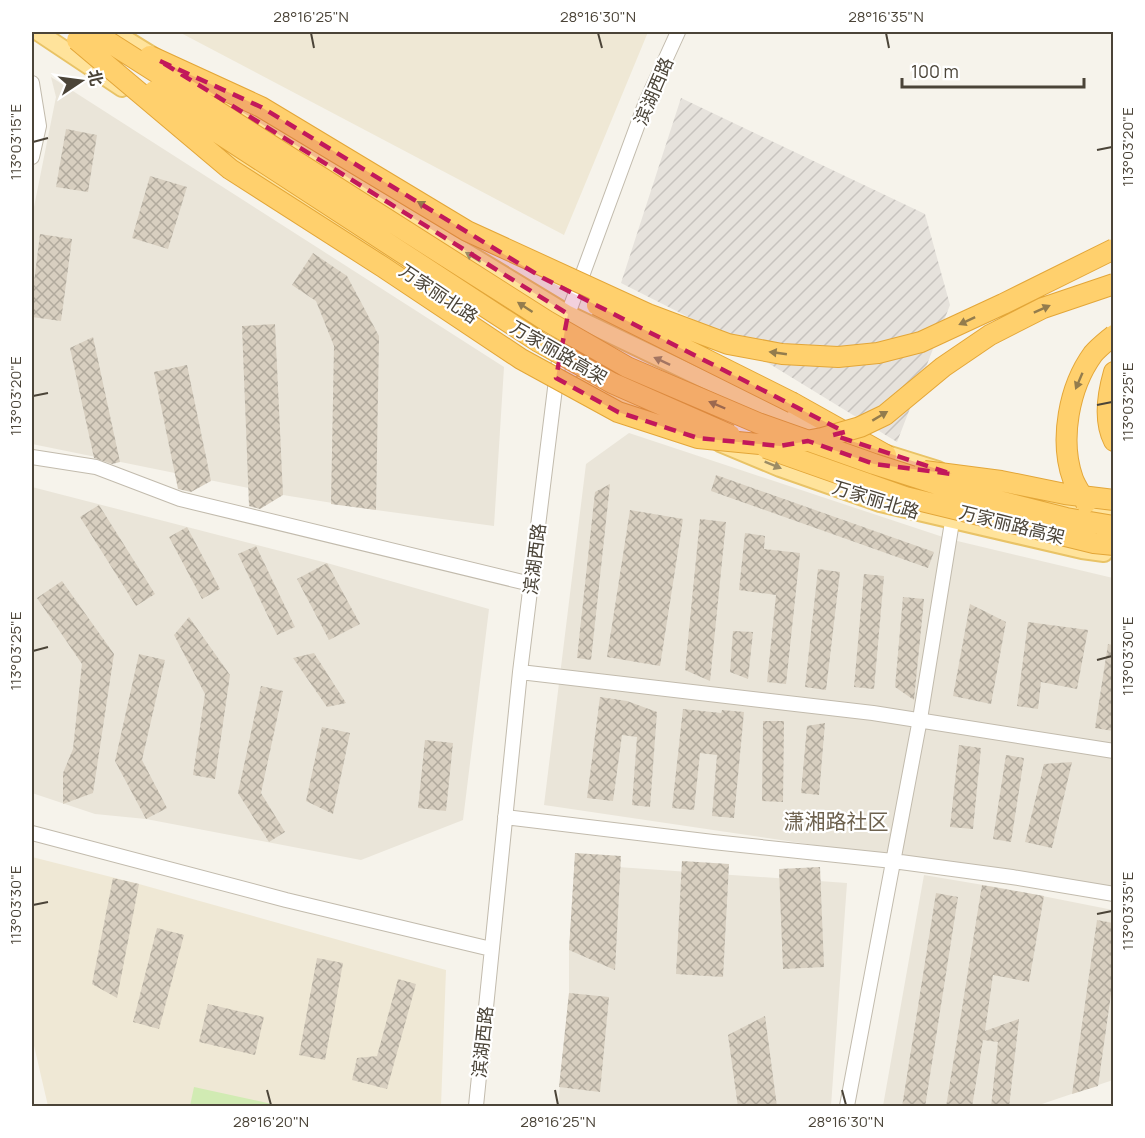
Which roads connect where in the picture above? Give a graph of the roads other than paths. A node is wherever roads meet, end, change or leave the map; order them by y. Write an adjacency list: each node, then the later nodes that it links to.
1 (38, 32): 12 (main road, 万家丽北路)
2 (114, 32): 10 (main road, one-way to 2)
3 (678, 32): 10 (street, 滨湖西路)
4 (83, 34): 7 (highway, one-way to 4, bridge); 9 (highway, one-way to 9, bridge); 16 (highway, 万家丽路高架, one-way to 4, bridge); 22 (highway, 万家丽路高架, bridge)
5 (32, 83): 6 (street)
6 (32, 157)
7 (467, 231): 8 (highway, one-way to 7, bridge); 16 (highway, bridge)
8 (1113, 249)
9 (1113, 284)
10 (568, 314): 12 (street, 滨湖西路); 16 (main road, one-way to 10)
11 (1113, 335): 21 (highway, one-way to 21, bridge)
12 (557, 372): 23 (main road, 万家丽北路, one-way to 23); 24 (street, 滨湖西路)
13 (1113, 372): 14 (highway)
14 (1113, 441)
15 (32, 457): 24 (street)
16 (880, 459): 17 (highway, bridge); 18 (main road); 20 (highway, 万家丽路高架, bridge)
17 (1113, 500)
18 (1113, 515)
19 (952, 522): 26 (street)
20 (1113, 526)
21 (1113, 536)
22 (1113, 545)
23 (1113, 554)
24 (531, 584): 25 (street, 滨湖西路)
25 (520, 672): 26 (street); 28 (street, 滨湖西路)
26 (920, 719): 27 (street); 30 (street)
27 (1113, 751)
28 (505, 817): 30 (street); 32 (street, 滨湖西路)
29 (32, 834): 32 (street)
30 (893, 861): 31 (street); 34 (street)
31 (1113, 894)
32 (491, 949): 33 (street, 滨湖西路)
33 (476, 1107)
34 (847, 1107)

